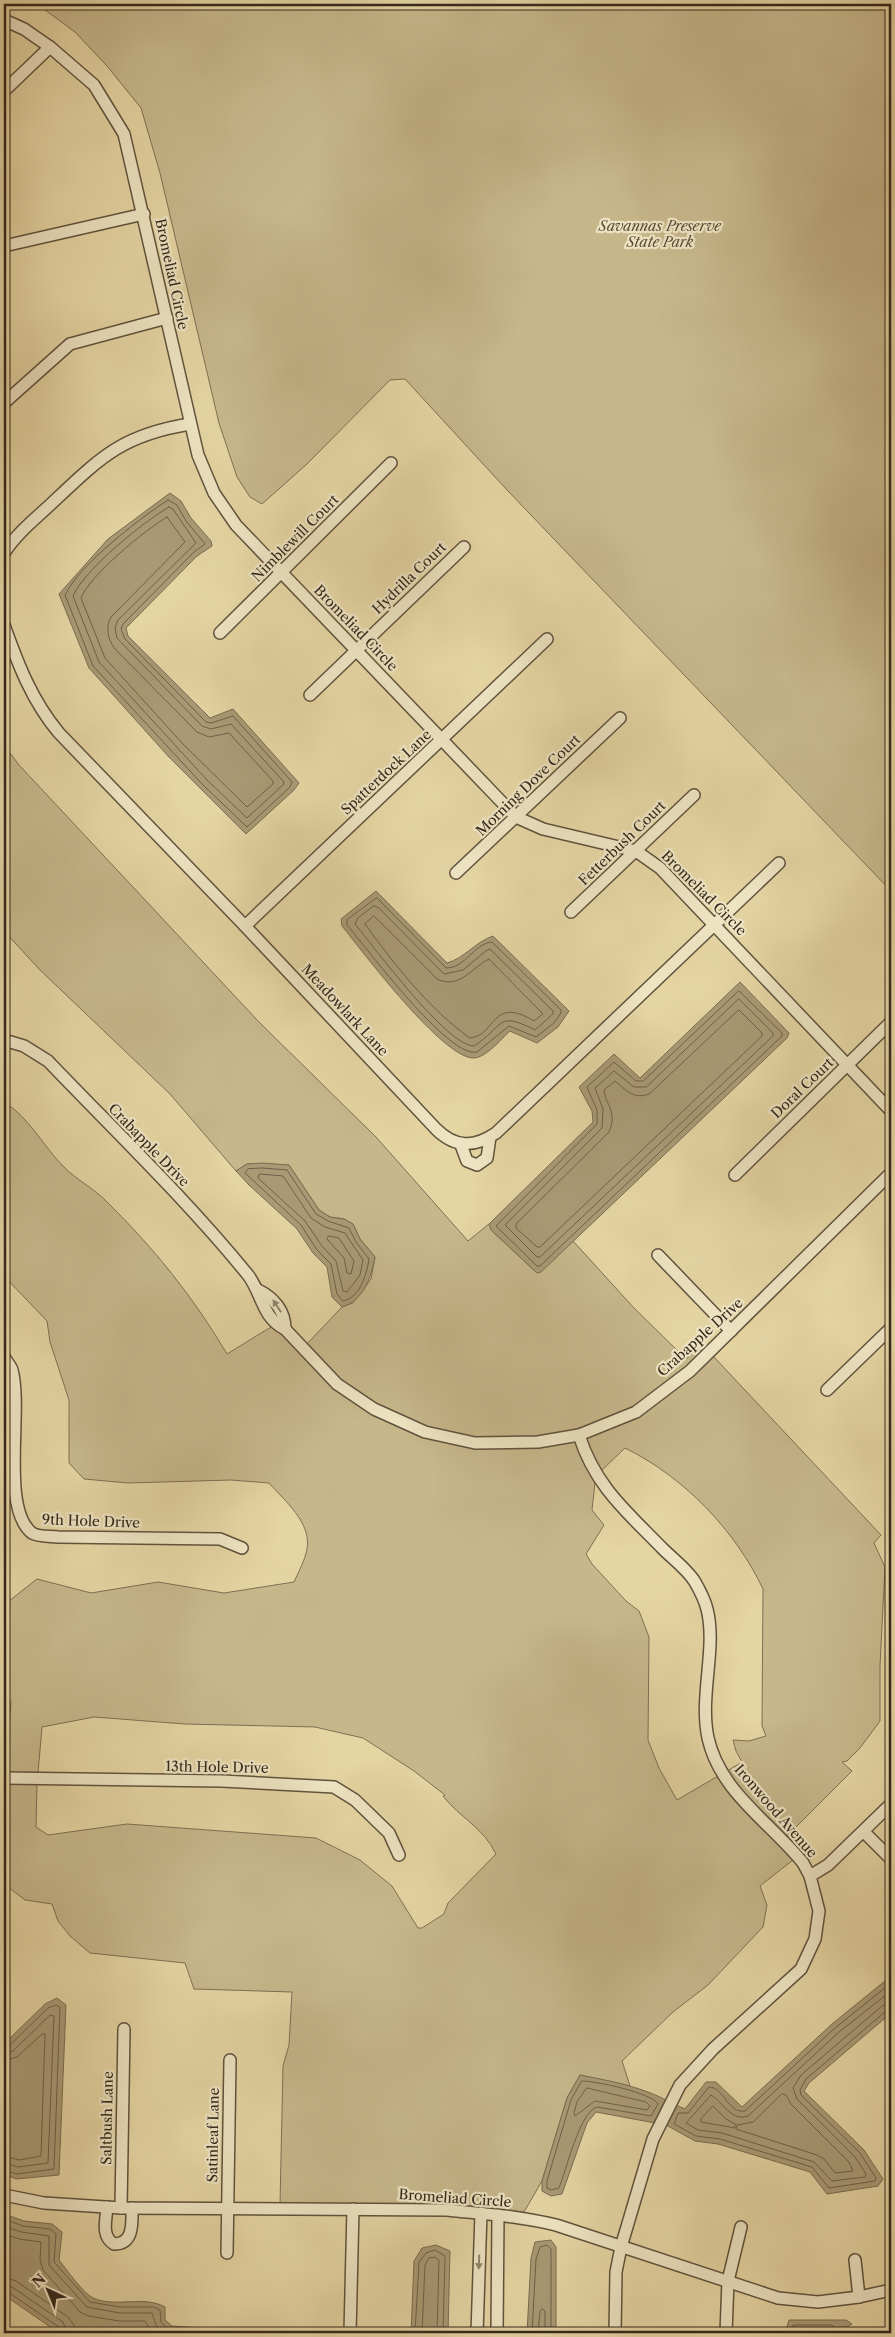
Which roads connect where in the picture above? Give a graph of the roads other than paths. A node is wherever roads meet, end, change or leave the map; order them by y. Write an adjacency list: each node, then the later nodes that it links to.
1 (4, 20): 2 (street, Bromeliad Circle)
2 (50, 47): 3 (street); 4 (street, Bromeliad Circle)
3 (4, 91)
4 (144, 214): 5 (street); 6 (street, Bromeliad Circle)
5 (4, 246)
6 (167, 318): 7 (street); 8 (street, Bromeliad Circle)
7 (4, 403)
8 (190, 424): 11 (street); 12 (street, Bromeliad Circle)
9 (392, 464): 12 (street, Nimblewill Court)
10 (464, 547): 16 (street, Hydrilla Court)
11 (4, 553)
12 (281, 574): 14 (street, Nimblewill Court); 16 (street, Bromeliad Circle)
13 (4, 625): 27 (street, Meadowlark Lane)
14 (220, 633)
15 (547, 639): 19 (street, Spatterdock Lane)
16 (356, 650): 17 (street, Hydrilla Court); 19 (street, Bromeliad Circle)
17 (310, 694)
18 (620, 718): 21 (street, Morning Dove Court)
19 (442, 739): 21 (street, Bromeliad Circle); 27 (street, Spatterdock Lane)
20 (694, 795): 22 (street, Fetterbush Court)
21 (516, 817): 22 (street, Bromeliad Circle); 24 (street, Morning Dove Court)
22 (636, 851): 25 (street, Fetterbush Court); 26 (street, Bromeliad Circle)
23 (779, 863): 26 (street)
24 (456, 873)
25 (571, 912)
26 (715, 924): 30 (street, Bromeliad Circle); 32 (street)
27 (245, 926): 33 (street, Meadowlark Lane)
28 (891, 1022): 30 (street, Doral Court)
29 (4, 1040): 41 (street, Crabapple Drive)
30 (847, 1065): 31 (street, Bromeliad Circle); 34 (street, Doral Court)
31 (891, 1111)
32 (490, 1137): 33 (street); 33 (street)
33 (461, 1145)
34 (735, 1174)
35 (891, 1174): 38 (street, Crabapple Drive)
36 (658, 1255): 38 (street)
37 (891, 1328): 40 (street)
38 (731, 1331): 41 (street, Crabapple Drive)
39 (4, 1357): 42 (street, 9th Hole Drive)
40 (827, 1390)
41 (579, 1435): 49 (street, Ironwood Avenue)
42 (8, 1463): 43 (street, 9th Hole Drive)
43 (242, 1548)
44 (4, 1778): 47 (street, 13th Hole Drive)
45 (891, 1804): 46 (street)
46 (864, 1832): 48 (street); 49 (street)
47 (399, 1855)
48 (891, 1859)
49 (810, 1876): 60 (street, Ironwood Avenue)
50 (124, 2029): 54 (street, Saltbush Lane)
51 (230, 2060): 56 (street, Satinleaf Lane)
52 (4, 2195): 53 (street, Bromeliad Circle)
53 (107, 2207): 54 (street, Bromeliad Circle); 54 (street, Saltbush Lane)
54 (126, 2208): 56 (street, Bromeliad Circle)
55 (353, 2209): 56 (street, Bromeliad Circle); 57 (street, Bromeliad Circle); 66 (street)
56 (226, 2210): 61 (street, Satinleaf Lane)
57 (481, 2213): 58 (street, Bromeliad Circle); 67 (street, one-way to 67)
58 (498, 2215): 60 (street, Bromeliad Circle); 68 (street)
59 (741, 2227): 63 (street)
60 (621, 2247): 63 (street, Bromeliad Circle); 69 (street, Ironwood Avenue)
61 (227, 2254)
62 (855, 2260): 65 (street)
63 (728, 2281): 65 (street, Bromeliad Circle); 70 (street)
64 (891, 2290): 65 (street, Bromeliad Circle)
65 (859, 2297)
66 (350, 2333)
67 (477, 2333)
68 (497, 2333)
69 (615, 2333)
70 (726, 2333)

